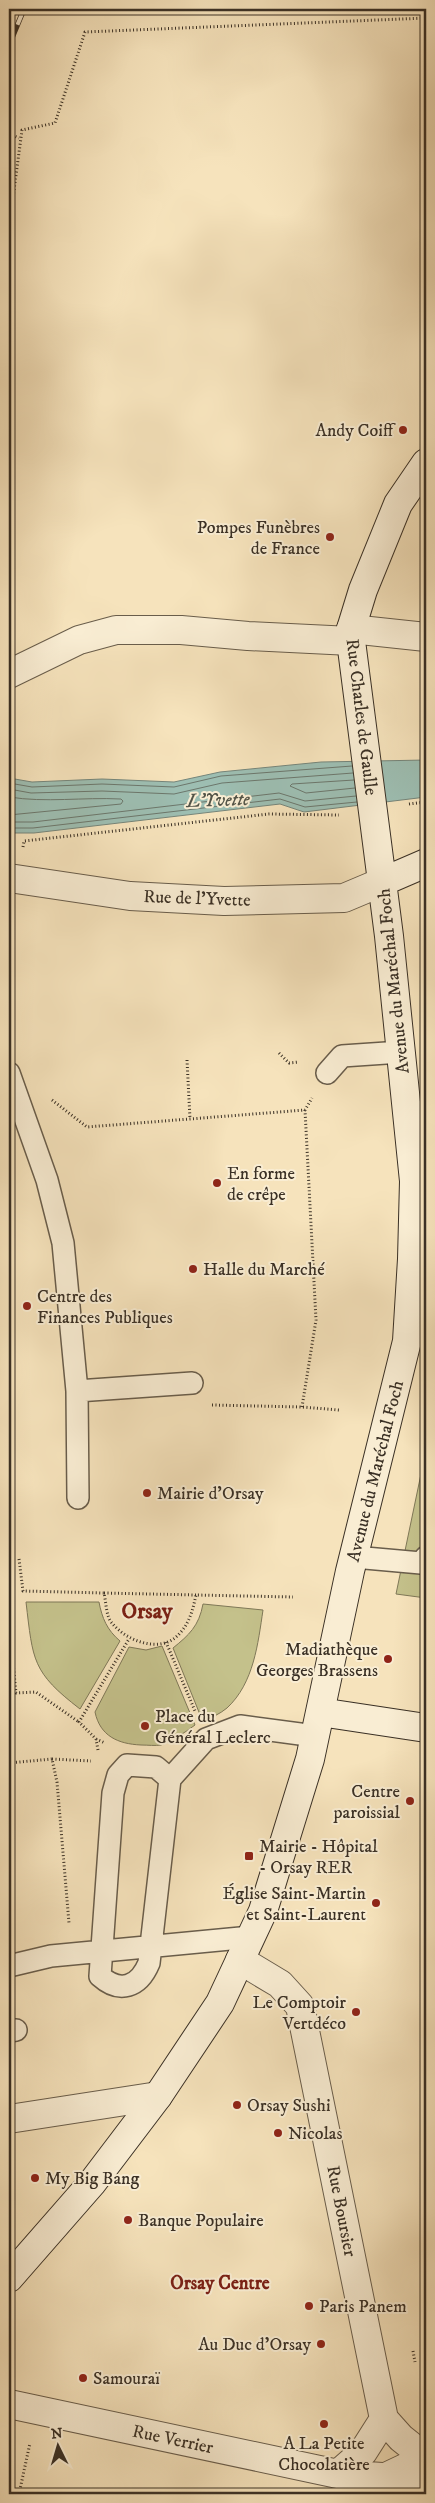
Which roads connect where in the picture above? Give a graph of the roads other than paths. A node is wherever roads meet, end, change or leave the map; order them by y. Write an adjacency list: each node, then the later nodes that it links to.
1 (426, 463): 2 (street, Rue Charles de Gaulle)
2 (351, 635): 3 (street); 4 (street); 5 (street, Rue Charles de Gaulle)
3 (426, 637)
4 (9, 674)
5 (374, 809): 8 (street, Avenue du Maréchal Foch)
6 (426, 862): 8 (street, Rue de l'Yvette)
7 (9, 878): 8 (street, Rue de l'Yvette)
8 (382, 882): 9 (street, Avenue du Maréchal Foch)
9 (401, 1052): 10 (lane); 12 (street, Avenue du Maréchal Foch)
10 (327, 1073)
11 (11, 1088): 14 (lane)
12 (419, 1259): 16 (street, Avenue du Maréchal Foch)
13 (192, 1383): 14 (lane)
14 (77, 1391): 15 (lane)
15 (78, 1498)
16 (354, 1557): 17 (lane); 18 (street, Avenue du Maréchal Foch)
17 (426, 1557)
18 (318, 1724): 19 (street); 20 (lane); 22 (street, Avenue du Maréchal Foch)
19 (426, 1728)
20 (170, 1780): 21 (lane); 23 (lane)
21 (151, 1947): 22 (lane); 23 (lane); 23 (lane)
22 (245, 1949): 25 (street, Avenue du Maréchal Foch); 29 (street, Rue Boursier)
23 (101, 1952): 24 (lane)
24 (9, 1966)
25 (158, 2096): 26 (street); 27 (street, Avenue du Maréchal Foch)
26 (9, 2119)
27 (9, 2278)
28 (9, 2404): 33 (street, Rue Verrier)
29 (384, 2419): 30 (street); 33 (street)
30 (426, 2458): 31 (street)
31 (386, 2477): 32 (street, Rue Verrier); 33 (street, Rue Verrier); 34 (street)
32 (426, 2480)
33 (340, 2484)
34 (365, 2494)

